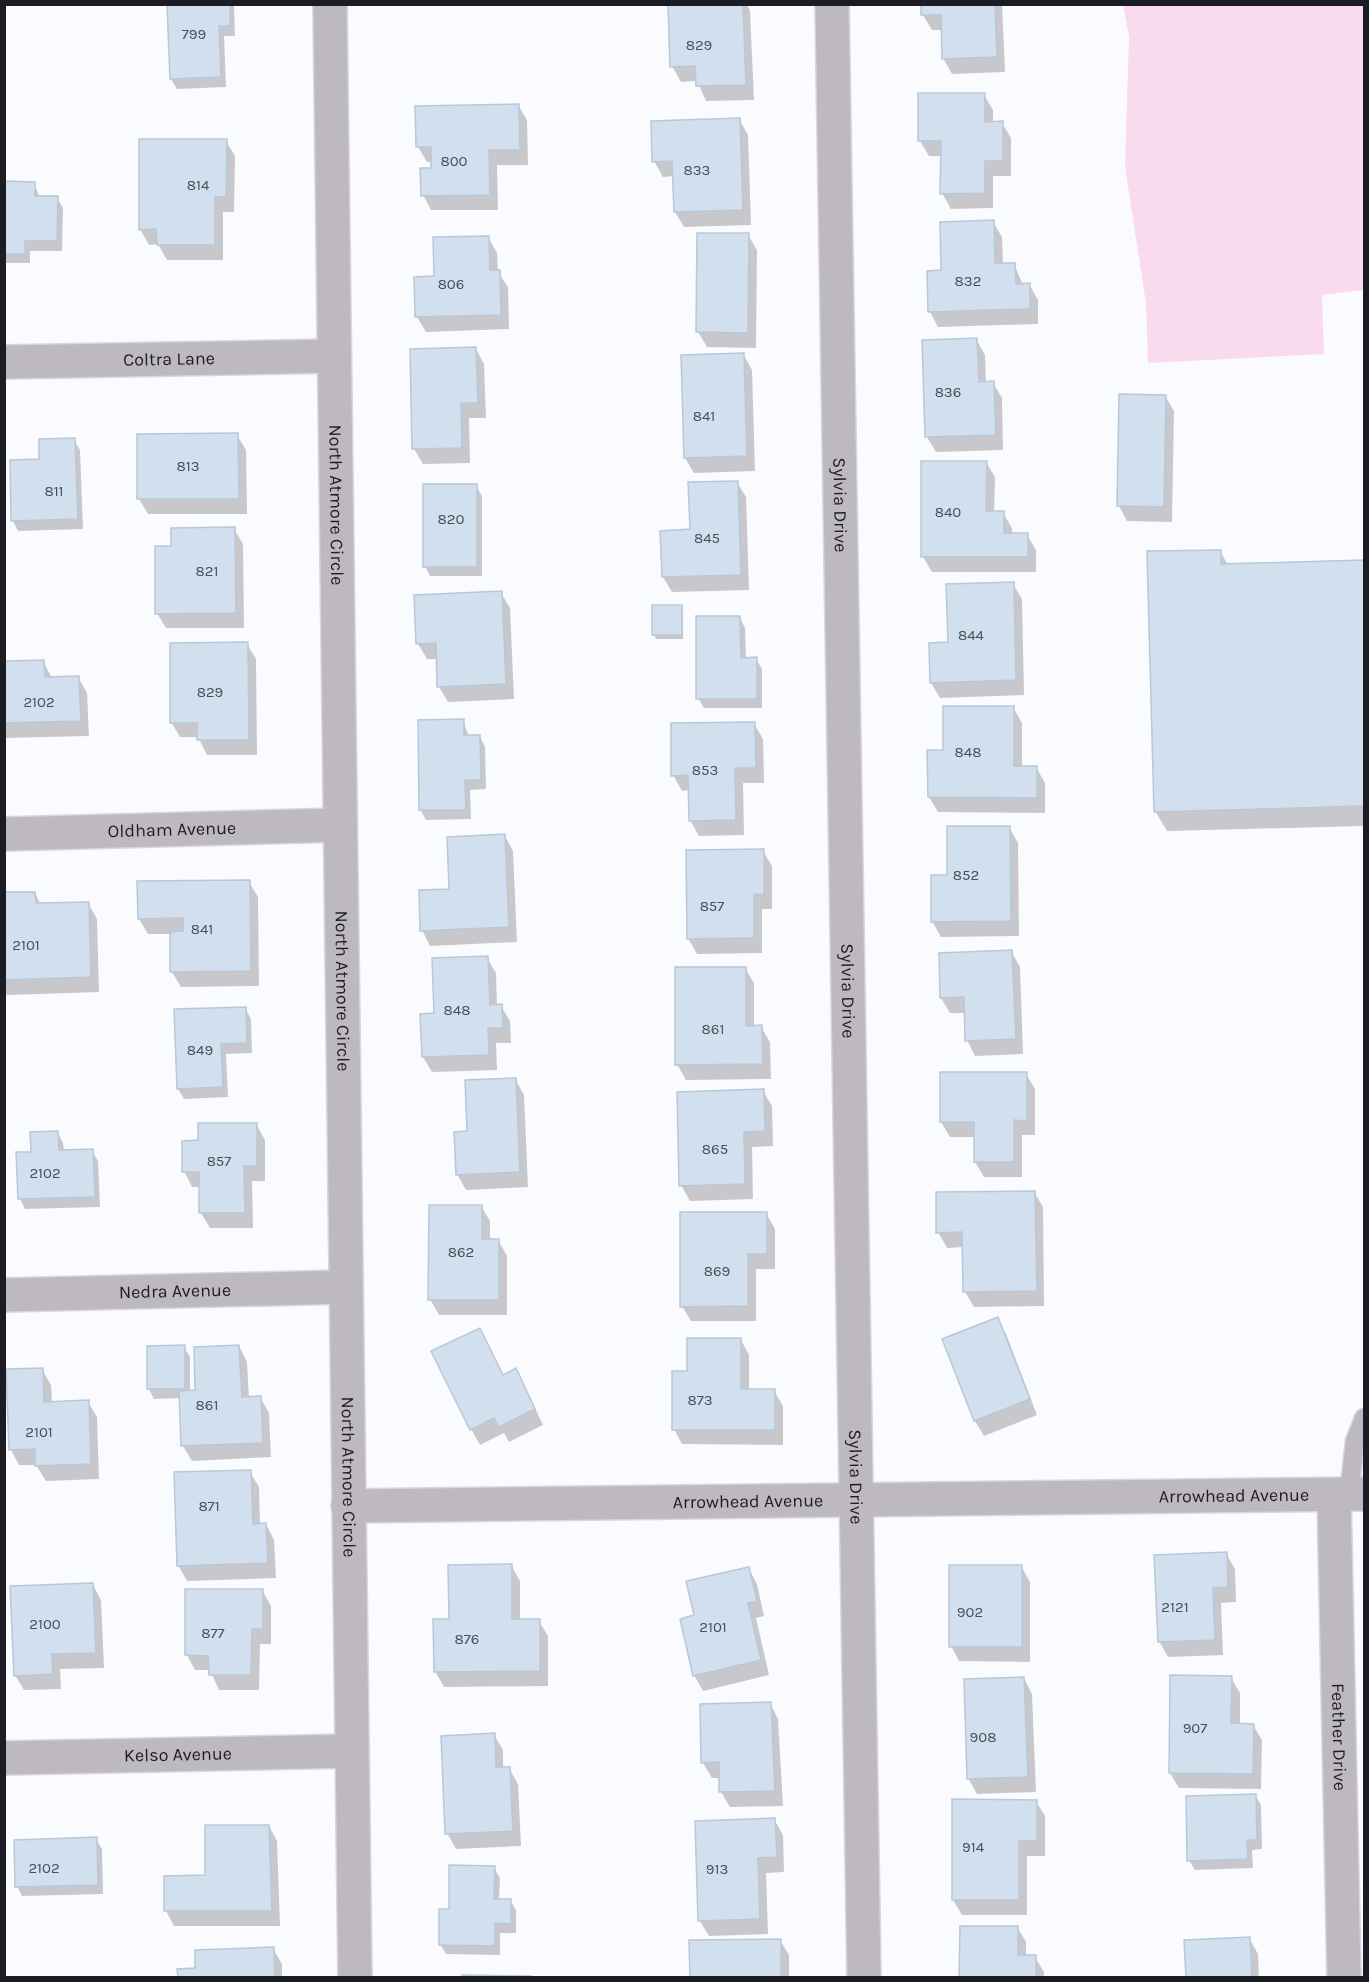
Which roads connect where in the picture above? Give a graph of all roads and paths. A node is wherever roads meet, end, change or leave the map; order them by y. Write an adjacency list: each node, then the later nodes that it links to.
1 (330, 4): 3 (street, North Atmore Circle)
2 (831, 4): 11 (street, Sylvia Drive)
3 (334, 356): 4 (street, Coltra Lane); 5 (street, North Atmore Circle)
4 (4, 362)
5 (340, 825): 6 (street, Oldham Avenue); 7 (street, North Atmore Circle)
6 (4, 834)
7 (346, 1287): 8 (street, Nedra Avenue); 12 (street, North Atmore Circle)
8 (4, 1295)
9 (1365, 1418): 10 (lane)
10 (1349, 1495): 11 (street, Arrowhead Avenue); 17 (street, Feather Drive)
11 (855, 1501): 12 (street, Arrowhead Avenue); 16 (street, Sylvia Drive)
12 (348, 1506): 13 (street, North Atmore Circle)
13 (351, 1751): 14 (street, Kelso Avenue); 15 (street, North Atmore Circle)
14 (4, 1758)
15 (355, 1977)
16 (864, 1977)
17 (1344, 1977)

